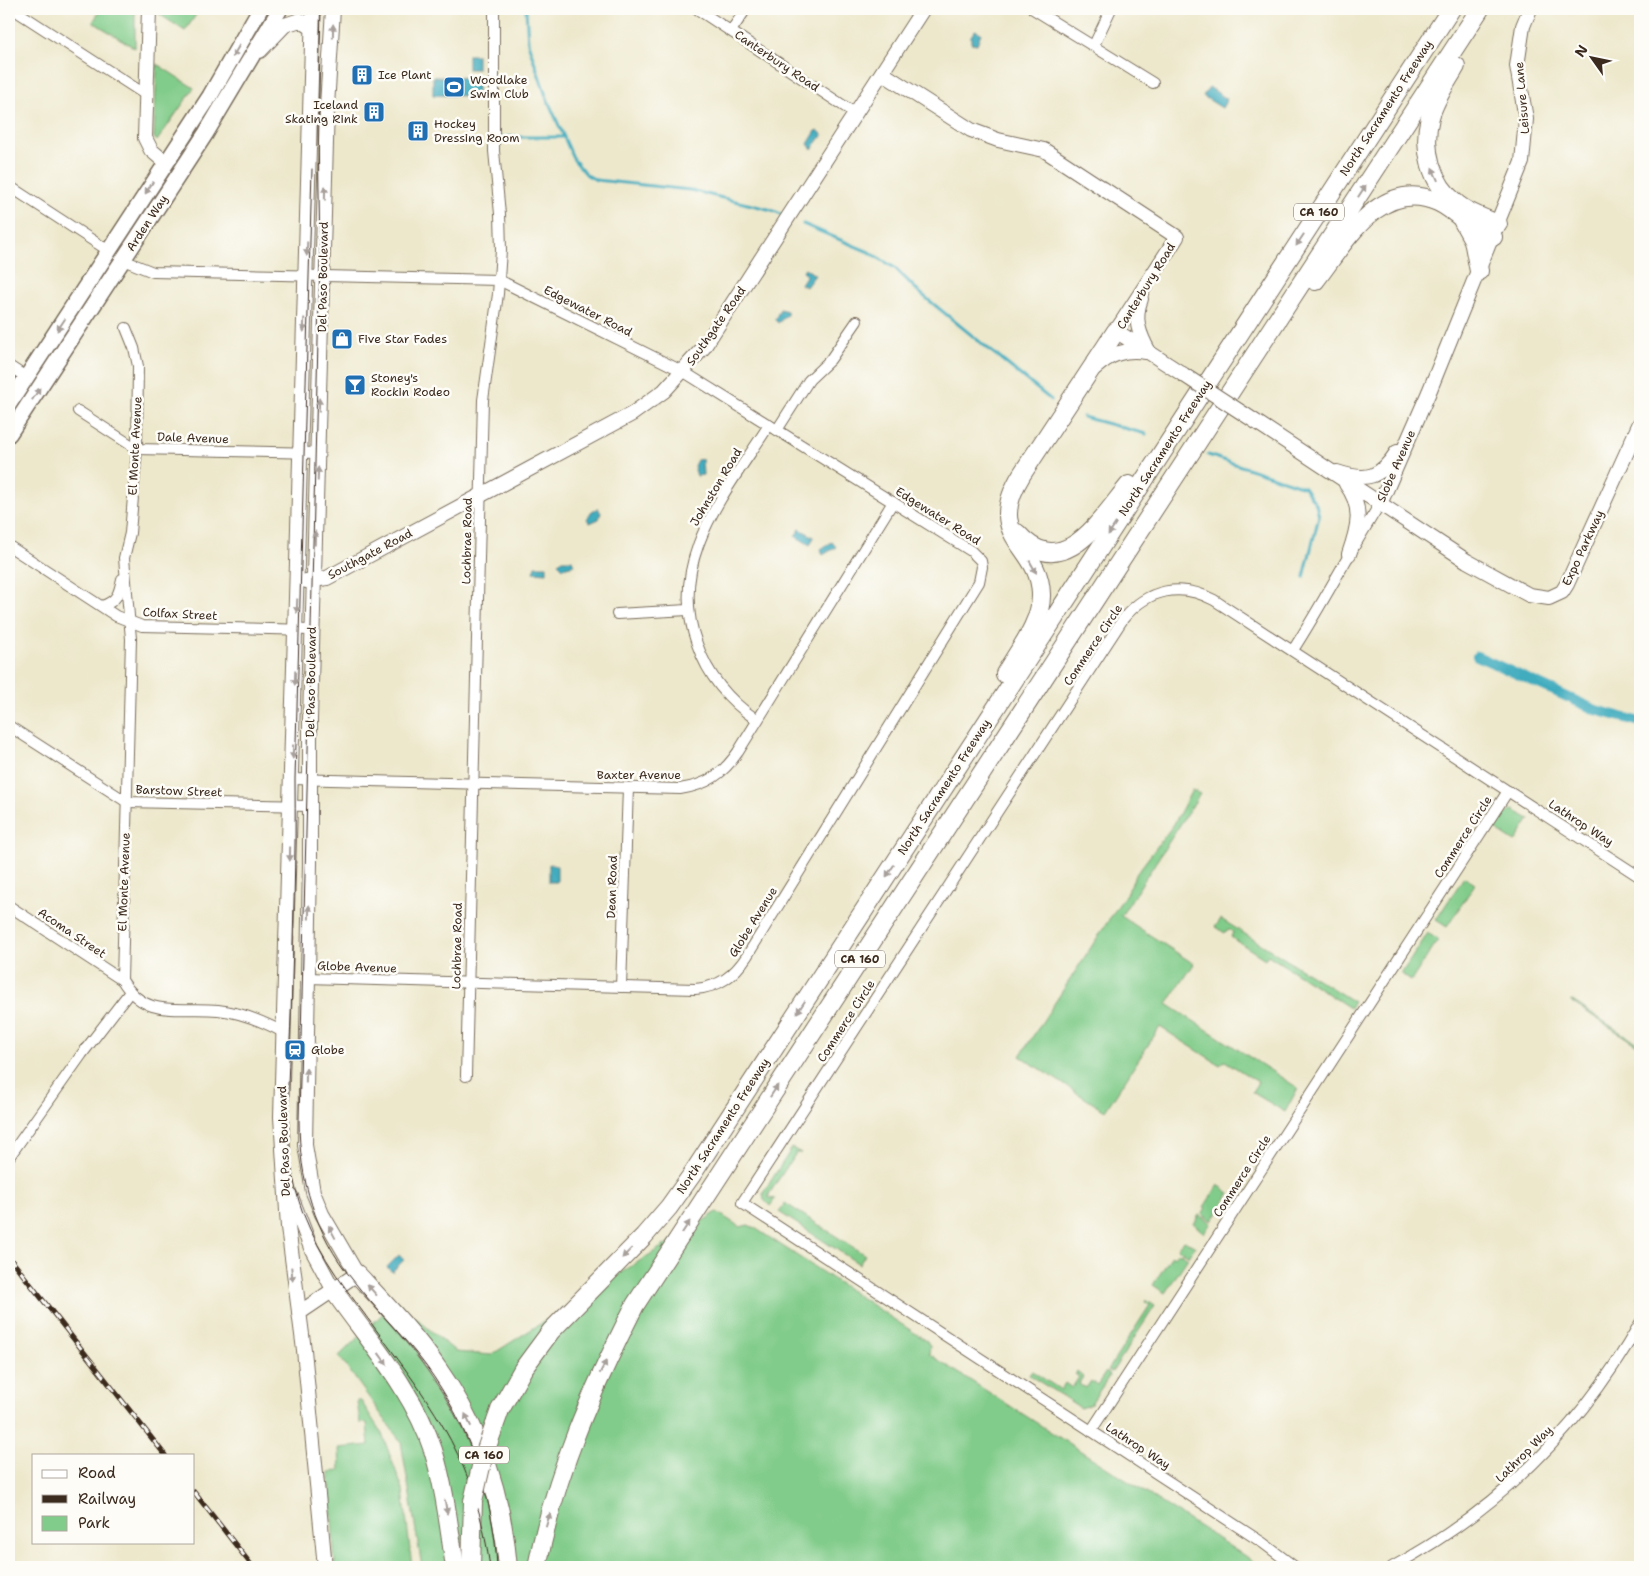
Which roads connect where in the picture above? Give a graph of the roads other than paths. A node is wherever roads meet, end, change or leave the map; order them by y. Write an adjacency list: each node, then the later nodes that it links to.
1 (13, 9): 23 (street)
2 (150, 9): 23 (main road)
3 (260, 9): 26 (main road, Arden Way, one-way to 26)
4 (280, 9): 20 (main road, Arden Way)
5 (313, 9): 17 (main road, Del Paso Boulevard)
6 (333, 9): 34 (main road, Del Paso Boulevard, one-way to 6)
7 (494, 9): 35 (street, Lochbrae Road)
8 (698, 9): 18 (street, Canterbury Road)
9 (746, 9): 18 (street)
10 (924, 9): 21 (main road, Southgate Road)
11 (1033, 9): 19 (street)
12 (1111, 9): 19 (street)
13 (1451, 9): 48 (highway, North Sacramento Freeway / CA 160, one-way to 48)
14 (1480, 9): 45 (highway, North Sacramento Freeway / CA 160, one-way to 14)
15 (1486, 9): 29 (highway, one-way to 15)
16 (1530, 9): 29 (main road, Leisure Lane)
17 (312, 28): 20 (main road); 33 (main road, Del Paso Boulevard, one-way to 33)
18 (731, 31): 25 (street, Canterbury Road)
19 (1094, 44): 22 (street)
20 (250, 61): 24 (main road, Arden Way)
21 (882, 73): 25 (main road, Southgate Road); 36 (main road, Canterbury Road)
22 (1153, 83)
23 (146, 95): 26 (main road)
24 (220, 110): 26 (main road); 31 (main road, Arden Way)
25 (856, 114): 42 (main road, Southgate Road)
26 (166, 163): 30 (main road, Arden Way, one-way to 30)
27 (9, 186): 30 (street)
28 (1460, 217): 29 (highway); 32 (highway); 45 (highway)
29 (1495, 231): 32 (main road, Leisure Lane)
30 (109, 251): 44 (main road, Arden Way, one-way to 44)
31 (123, 260): 33 (street, Edgewater Road); 51 (main road, Arden Way, one-way to 31)
32 (1479, 271): 52 (main road, Slobe Avenue)
33 (306, 276): 34 (street, Edgewater Road); 55 (main road, Del Paso Boulevard, one-way to 55)
34 (323, 276): 35 (street, Edgewater Road); 54 (main road, Del Paso Boulevard, one-way to 34)
35 (499, 280): 42 (street, Edgewater Road); 58 (street, Lochbrae Road)
36 (1146, 284): 39 (main road, Canterbury Road); 40 (main road)
37 (857, 321): 50 (street, Johnston Road)
38 (126, 328): 53 (street, El Monte Avenue)
39 (1116, 331): 40 (main road, Canterbury Road); 43 (highway)
40 (1149, 352): 43 (main road); 56 (main road, Canterbury Road, bridge)
41 (9, 366): 44 (street)
42 (684, 372): 50 (street, Edgewater Road); 58 (main road, Southgate Road)
43 (1086, 376): 61 (highway)
44 (26, 377): 46 (main road, Arden Way)
45 (1238, 377): 106 (highway, North Sacramento Freeway / CA 160, one-way to 45)
46 (9, 404)
47 (78, 411): 53 (street)
48 (1186, 415): 61 (highway); 85 (highway, North Sacramento Freeway / CA 160, one-way to 85)
49 (1640, 423): 60 (main road, Expo Parkway)
50 (773, 428): 59 (street, Edgewater Road); 69 (street, Johnston Road)
51 (9, 434)
52 (1408, 438): 56 (main road); 60 (main road, Slobe Avenue)
53 (136, 448): 55 (street, Dale Avenue); 64 (street, El Monte Avenue)
54 (318, 453): 55 (street, Dale Avenue); 67 (main road, Del Paso Boulevard, one-way to 54)
55 (301, 454): 66 (main road, Del Paso Boulevard)
56 (1324, 467): 57 (main road, Canterbury Road)
57 (1344, 482): 60 (main road, Canterbury Road); 63 (main road)
58 (481, 495): 67 (main road, Southgate Road); 79 (street, Lochbrae Road)
59 (892, 502): 65 (street, Edgewater Road); 75 (street, Baxter Avenue)
60 (1380, 504): 63 (street, Slobe Avenue)
61 (1010, 525): 85 (highway, one-way to 85)
62 (9, 546): 68 (street, Colfax Street)
63 (1349, 554): 74 (street, Slobe Avenue)
64 (124, 566): 68 (street, El Monte Avenue); 71 (street, El Monte Avenue)
65 (982, 567): 91 (street, Globe Avenue)
66 (297, 581): 67 (main road, Southgate Road); 72 (main road, Del Paso Boulevard, one-way to 72)
67 (314, 582): 73 (main road, Del Paso Boulevard)
68 (102, 606): 71 (street, Colfax Street)
69 (688, 610): 70 (street); 75 (street, Johnston Road)
70 (617, 614)
71 (130, 622): 72 (street, Colfax Street); 82 (street, El Monte Avenue)
72 (296, 630): 73 (street, Colfax Street); 77 (main road, Del Paso Boulevard, one-way to 77)
73 (312, 630): 78 (main road, Del Paso Boulevard)
74 (1293, 650): 81 (street, Commerce Circle); 101 (street, Commerce Circle)
75 (757, 720): 80 (street, Baxter Avenue)
76 (9, 726): 82 (street, Barstow Street)
77 (292, 779): 78 (street, Baxter Avenue); 83 (main road, Del Paso Boulevard)
78 (310, 780): 79 (street, Baxter Avenue); 84 (main road, Del Paso Boulevard)
79 (474, 785): 80 (street, Baxter Avenue); 90 (street, Lochbrae Road)
80 (628, 788): 91 (street, Dean Road)
81 (1508, 791): 86 (street, Lathrop Way); 101 (street, Commerce Circle)
82 (126, 802): 83 (street, Barstow Street); 89 (street, El Monte Avenue)
83 (291, 806): 84 (street, Barstow Street); 93 (main road, Del Paso Boulevard, one-way to 93)
84 (310, 806): 88 (main road, Del Paso Boulevard, one-way to 84)
85 (927, 814): 104 (highway, North Sacramento Freeway / CA 160, one-way to 104, bridge)
86 (1640, 876)
87 (9, 906): 89 (street, Acoma Street)
88 (307, 978): 90 (street, Globe Avenue); 97 (main road, Del Paso Boulevard, one-way to 88)
89 (122, 980): 92 (street, El Monte Avenue)
90 (469, 983): 91 (street, Globe Avenue); 94 (street, Lochbrae Road)
91 (621, 987)
92 (129, 993): 93 (street); 95 (street)
93 (283, 1032): 96 (main road, Del Paso Boulevard)
94 (466, 1076)
95 (9, 1157)
96 (285, 1173): 98 (main road); 99 (main road, Del Paso Boulevard, one-way to 99)
97 (357, 1274): 98 (main road); 105 (highway, one-way to 97)
98 (334, 1291): 99 (main road); 103 (highway, one-way to 103)
99 (299, 1312): 102 (main road, Del Paso Boulevard)
100 (1640, 1323): 108 (street, Lathrop Way)
101 (1091, 1431): 107 (street, Lathrop Way)
102 (325, 1567)
103 (455, 1567)
104 (471, 1567)
105 (508, 1567)
106 (537, 1567)
107 (1295, 1567)
108 (1392, 1567)

